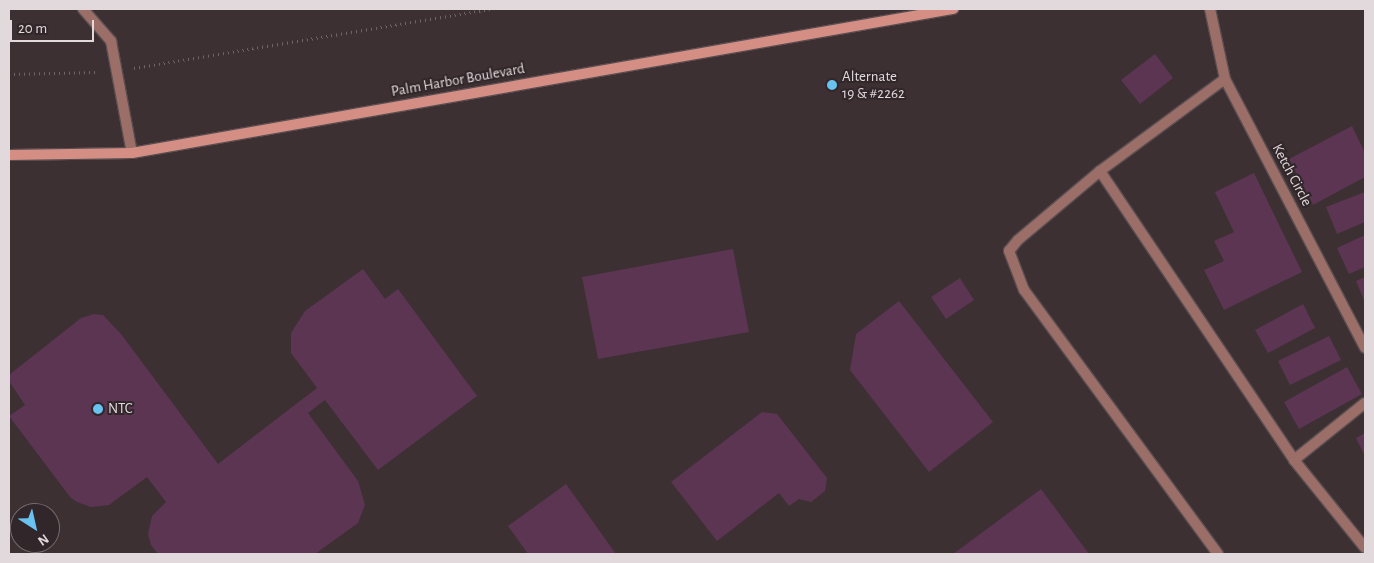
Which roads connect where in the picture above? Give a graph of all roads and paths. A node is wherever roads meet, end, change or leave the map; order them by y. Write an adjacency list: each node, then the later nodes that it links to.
1 (83, 9): 6 (street)
2 (490, 9): 6 (path)
3 (953, 9): 5 (main road, Palm Harbor Boulevard)
4 (1210, 9): 8 (street, Ketch Circle)
5 (909, 12): 9 (main road, Palm Harbor Boulevard)
6 (116, 71): 7 (path); 9 (street)
7 (9, 74)
8 (1225, 79): 11 (street); 12 (street, Ketch Circle)
9 (132, 153): 10 (main road, Palm Harbor Boulevard)
10 (9, 155)
11 (1100, 171): 14 (street); 16 (street)
12 (1365, 348)
13 (1365, 403): 14 (street)
14 (1294, 460): 15 (street)
15 (1365, 548)
16 (1218, 554)

